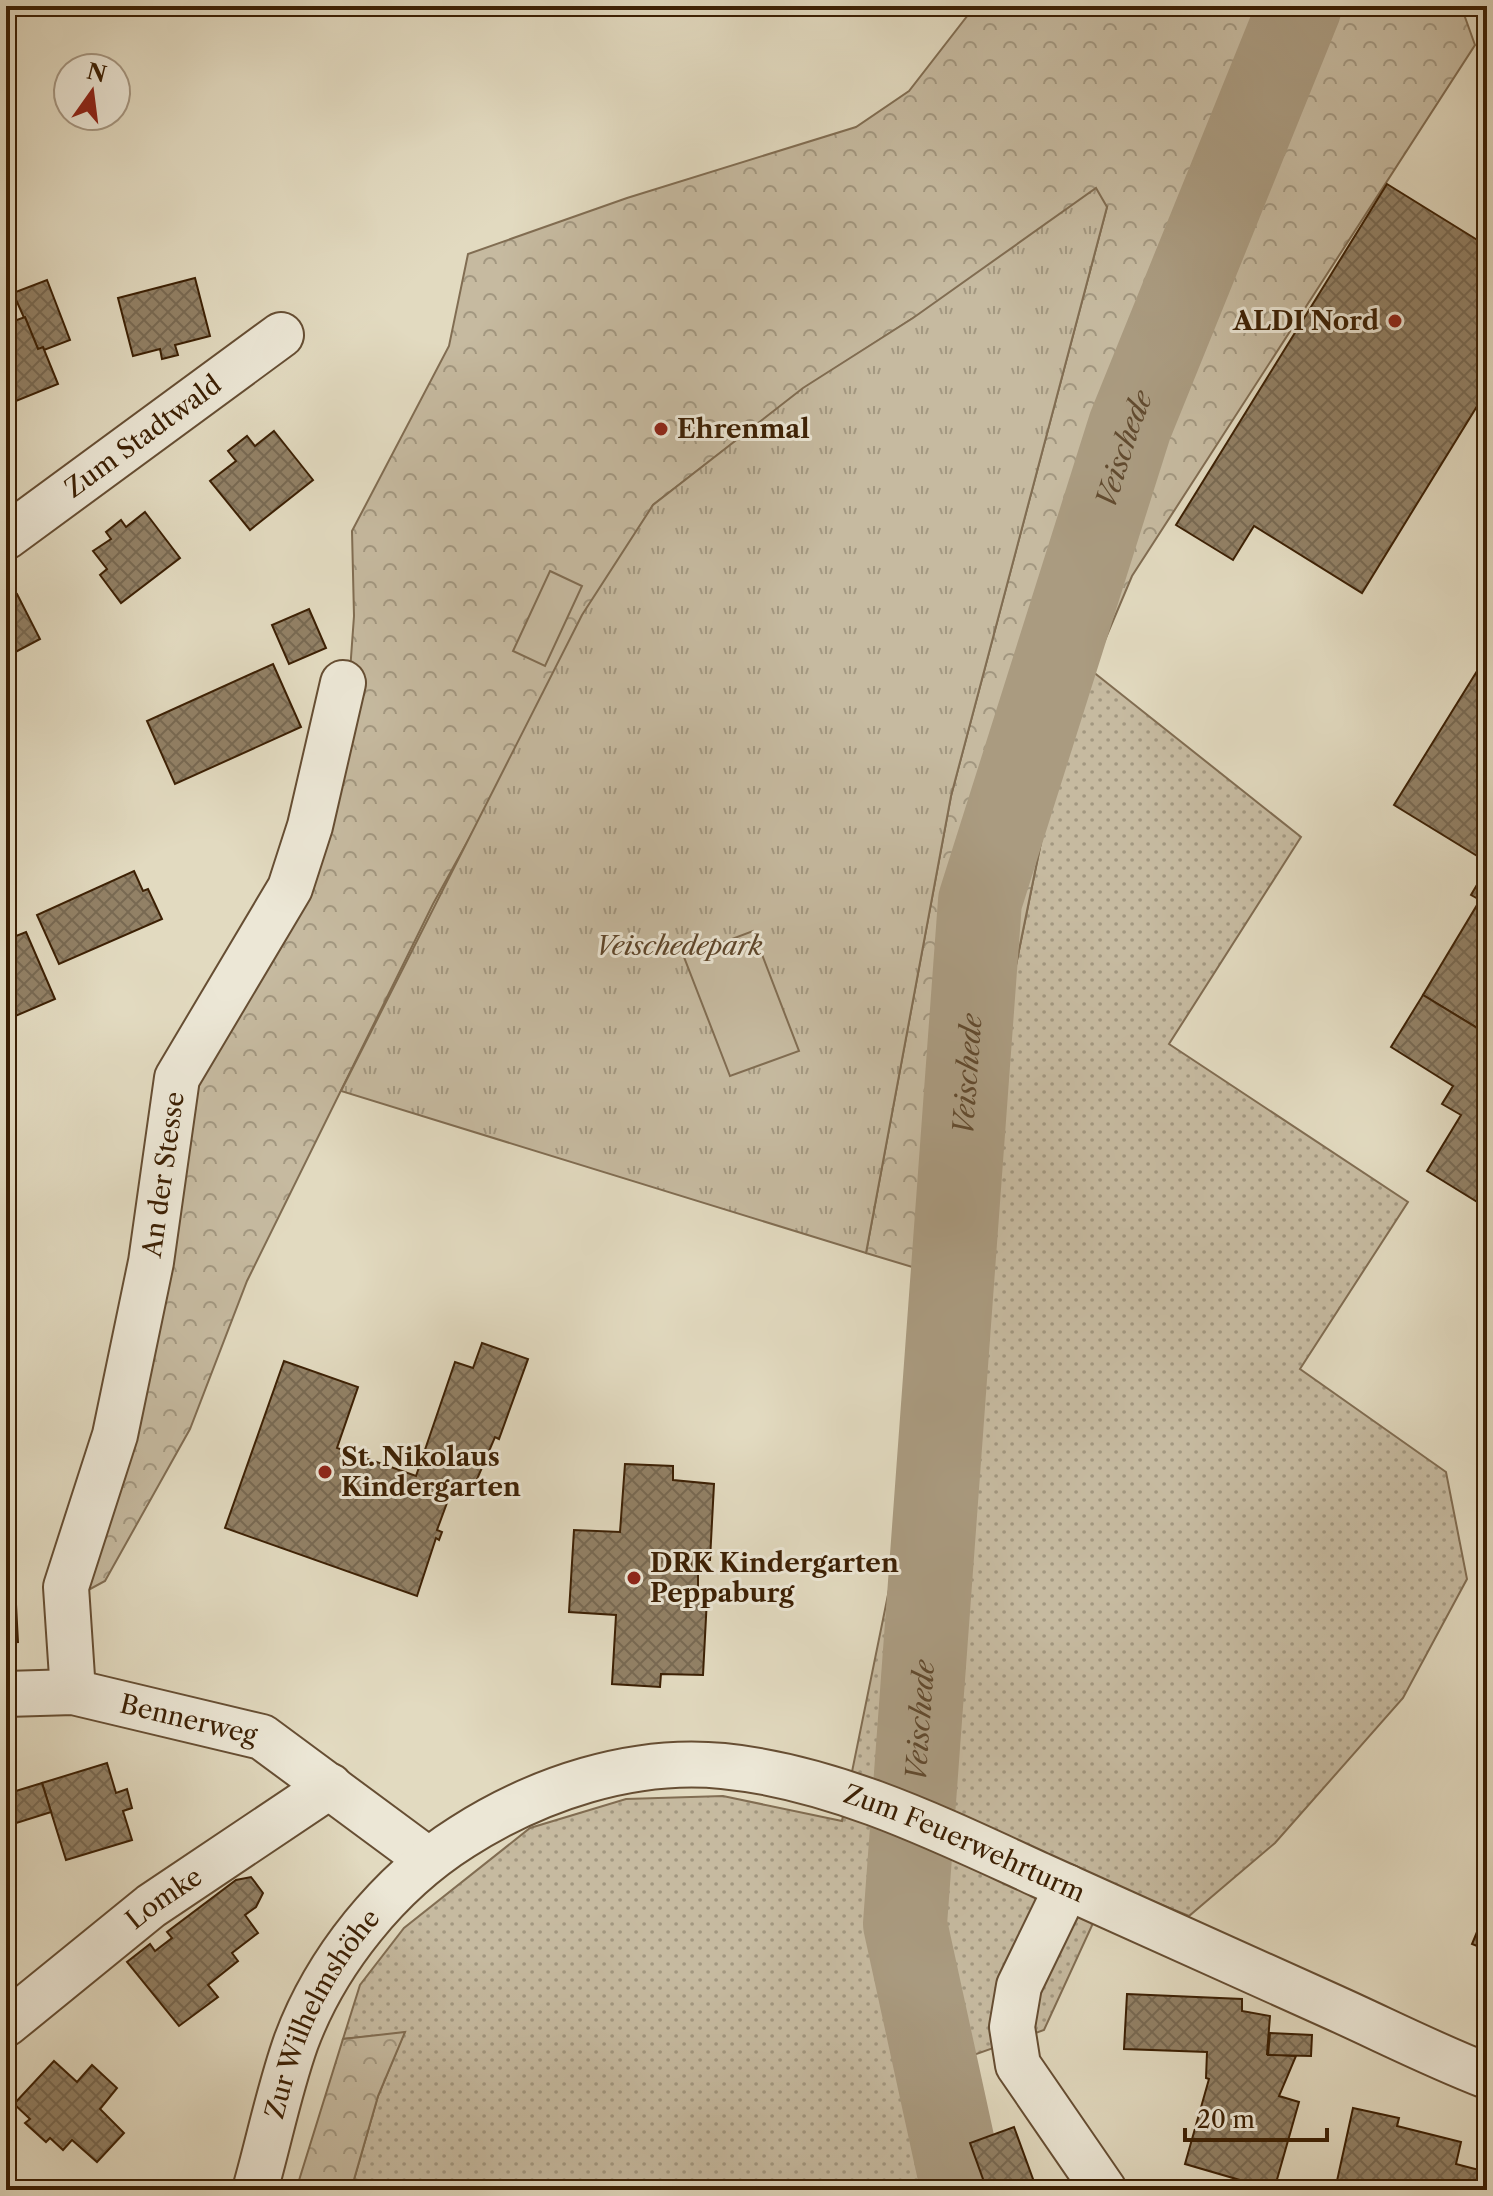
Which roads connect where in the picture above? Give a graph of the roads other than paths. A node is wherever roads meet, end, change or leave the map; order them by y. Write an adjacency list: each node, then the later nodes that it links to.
1 (281, 335): 2 (street, Zum Stadtwald)
2 (6, 537)
3 (343, 683): 4 (street, An der Stesse)
4 (73, 1692): 5 (street, Bennerweg); 6 (street, Bennerweg)
5 (6, 1694)
6 (330, 1786): 7 (street, Bennerweg); 9 (street, Lomke)
7 (427, 1859): 8 (street, Zum Feuerwehrturm); 11 (street, Zur Wilhelmshöhe)
8 (1067, 1887): 10 (street, Zum Feuerwehrturm); 12 (street)
9 (6, 2024)
10 (1487, 2076)
11 (255, 2190)
12 (1104, 2190)

